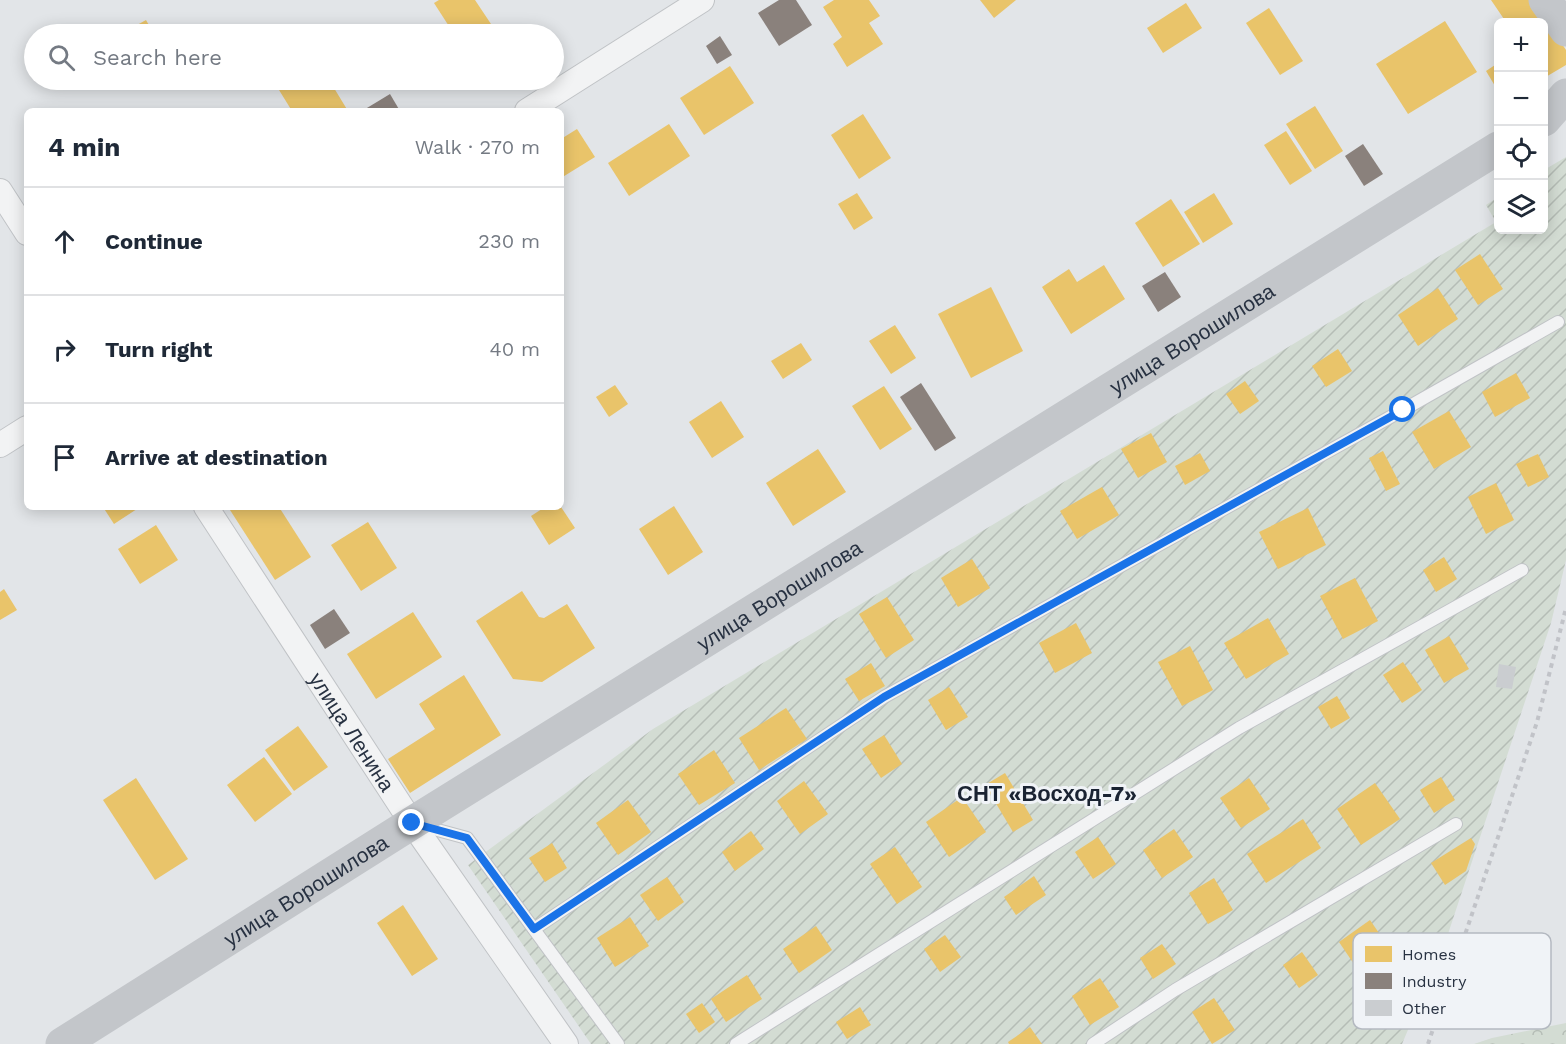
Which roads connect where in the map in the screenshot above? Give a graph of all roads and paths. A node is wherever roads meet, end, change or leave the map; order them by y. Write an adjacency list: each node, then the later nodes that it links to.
1 (702, 0): 4 (street)
2 (1545, 0): 3 (street)
3 (1566, 30)
4 (564, 88)
5 (560, 90): 7 (street)
6 (1566, 95): 8 (street)
7 (532, 108)
8 (1548, 115)
9 (1494, 150): 18 (street, улица Ворошилова)
10 (0, 191): 11 (street)
11 (24, 227)
12 (1558, 322): 20 (lane)
13 (24, 430): 14 (street)
14 (0, 446)
15 (208, 510): 18 (street, улица Ленина)
16 (1522, 570): 26 (lane)
17 (1566, 608): 21 (path)
18 (412, 823): 20 (lane); 23 (street, улица Ворошилова); 24 (street, улица Ленина)
19 (1456, 824): 27 (lane)
20 (534, 929): 25 (lane)
21 (1466, 933)
22 (1433, 1029): 28 (path)
23 (62, 1044)
24 (566, 1044)
25 (618, 1044)
26 (736, 1044)
27 (1093, 1044)
28 (1428, 1044)

